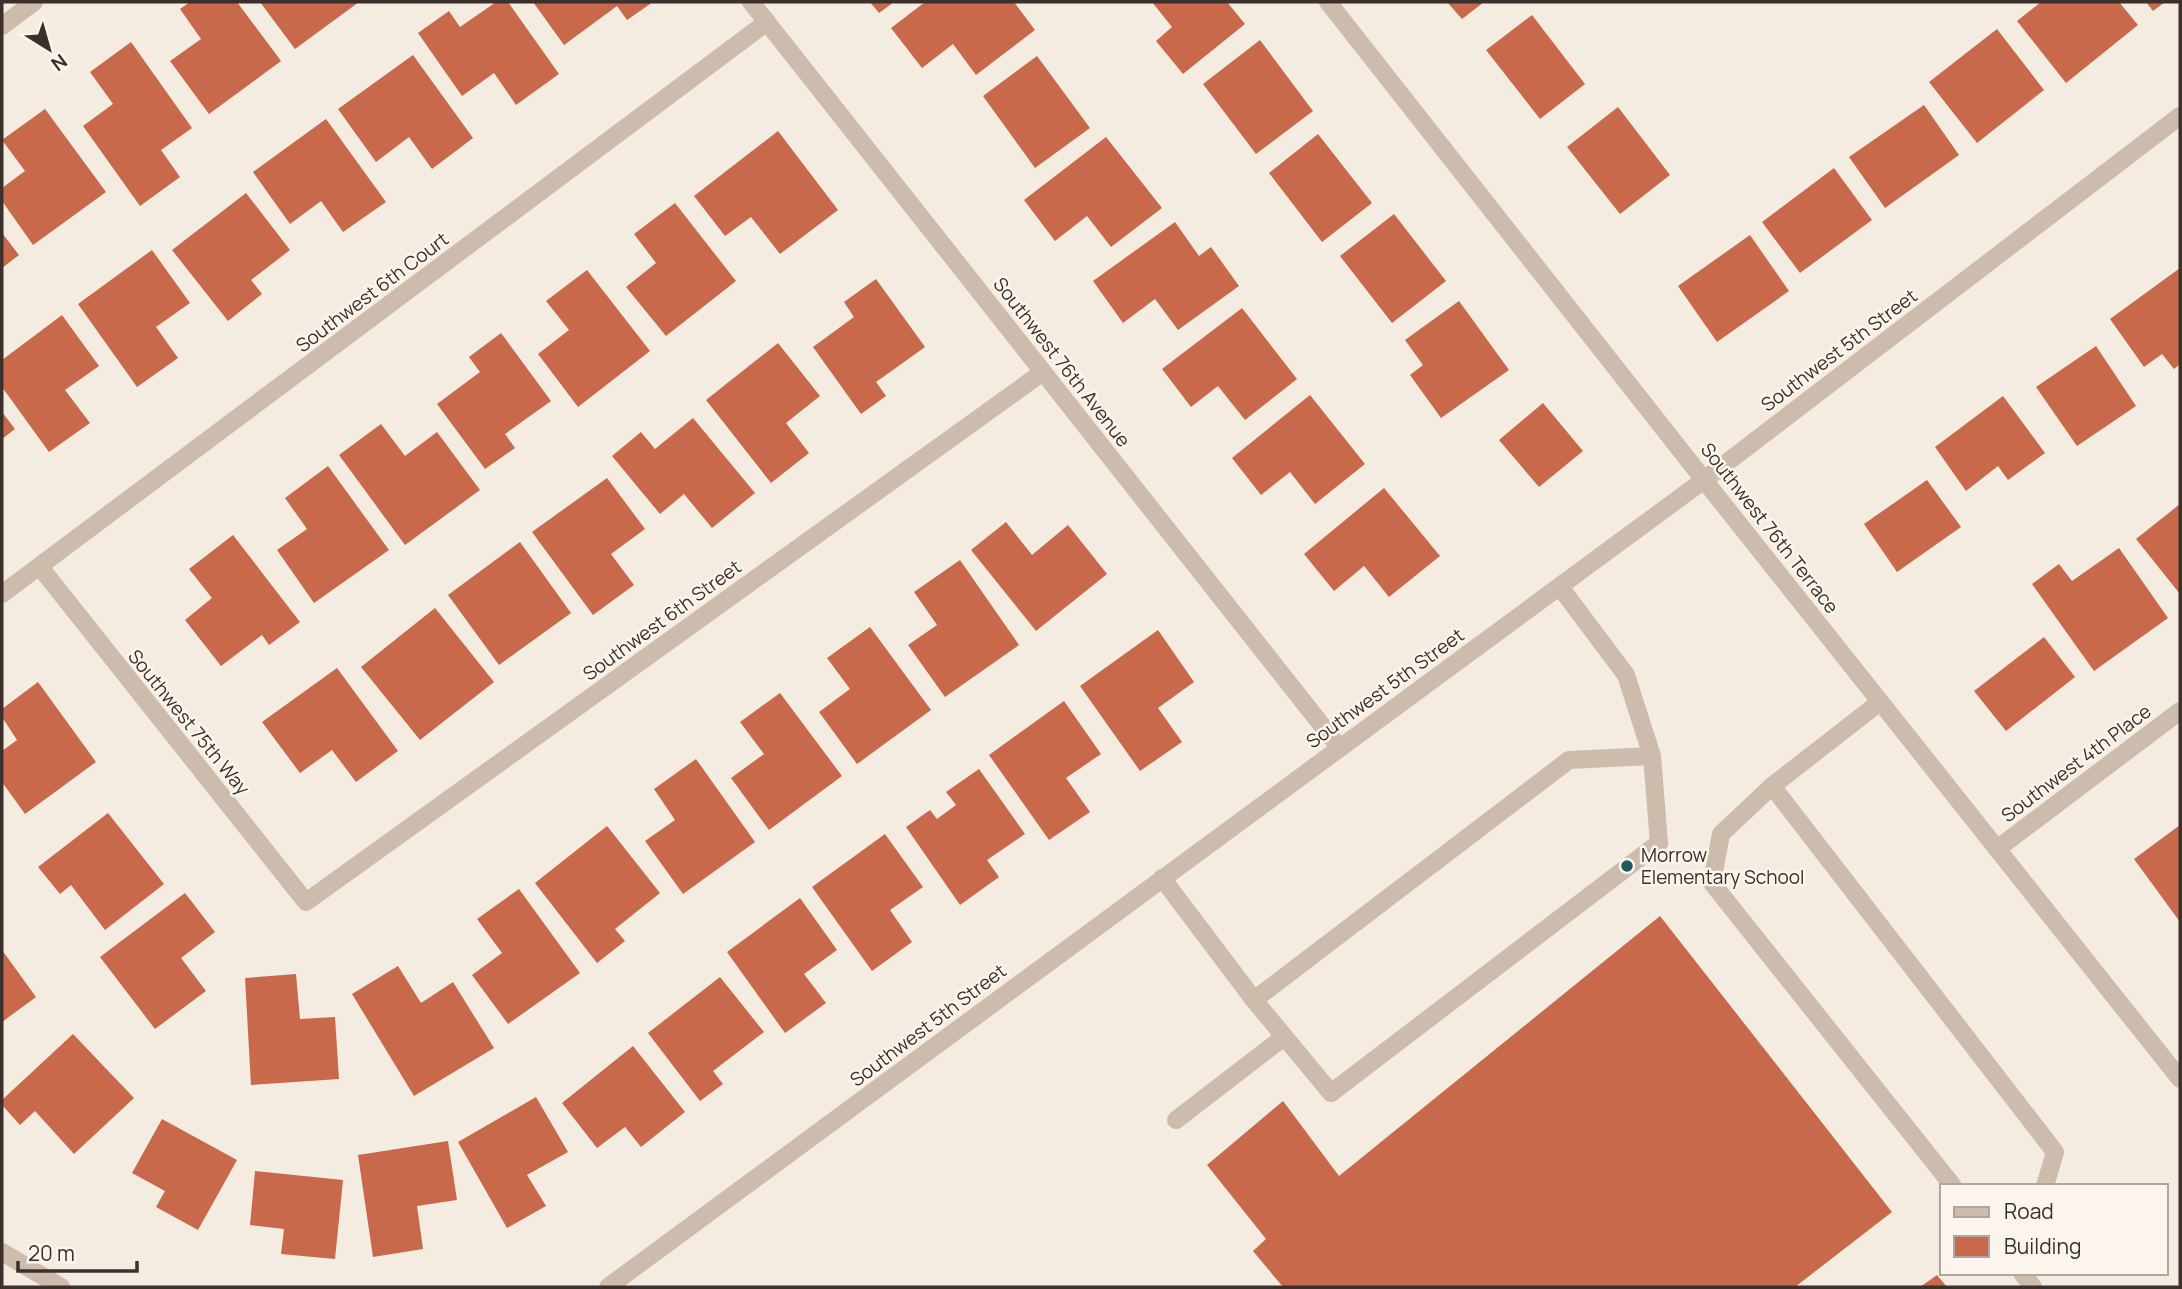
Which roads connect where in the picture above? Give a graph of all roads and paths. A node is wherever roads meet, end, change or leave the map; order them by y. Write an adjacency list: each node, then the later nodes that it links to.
1 (34, 2): 5 (street)
2 (751, 2): 4 (street, Southwest 76th Avenue)
3 (1328, 2): 8 (street, Southwest 76th Terrace)
4 (767, 22): 7 (street, Southwest 76th Avenue); 9 (street, Southwest 6th Court)
5 (2, 26)
6 (2180, 116): 8 (street, Southwest 5th Street)
7 (1043, 372): 14 (street, Southwest 76th Avenue); 19 (street, Southwest 6th Street)
8 (1704, 480): 10 (street, Southwest 5th Street); 12 (street, Southwest 76th Terrace)
9 (40, 567): 11 (street, Southwest 6th Court); 19 (street, Southwest 75th Way)
10 (1560, 587): 14 (street, Southwest 5th Street); 15 (street)
11 (2, 594)
12 (1880, 702): 16 (street); 17 (street, Southwest 76th Terrace)
13 (2180, 711): 17 (street, Southwest 4th Place)
14 (1339, 747): 18 (street, Southwest 5th Street)
15 (1652, 756): 20 (street); 21 (street)
16 (1772, 786): 24 (street); 25 (street)
17 (1997, 849): 22 (street, Southwest 76th Terrace)
18 (1162, 878): 20 (street); 28 (street, Southwest 5th Street)
19 (306, 902)
20 (1254, 1000): 21 (street)
21 (1284, 1037): 23 (street)
22 (2180, 1079)
23 (1176, 1120)
24 (1951, 1184)
25 (2046, 1184)
26 (2, 1252): 27 (street)
27 (61, 1287)
28 (608, 1287)

